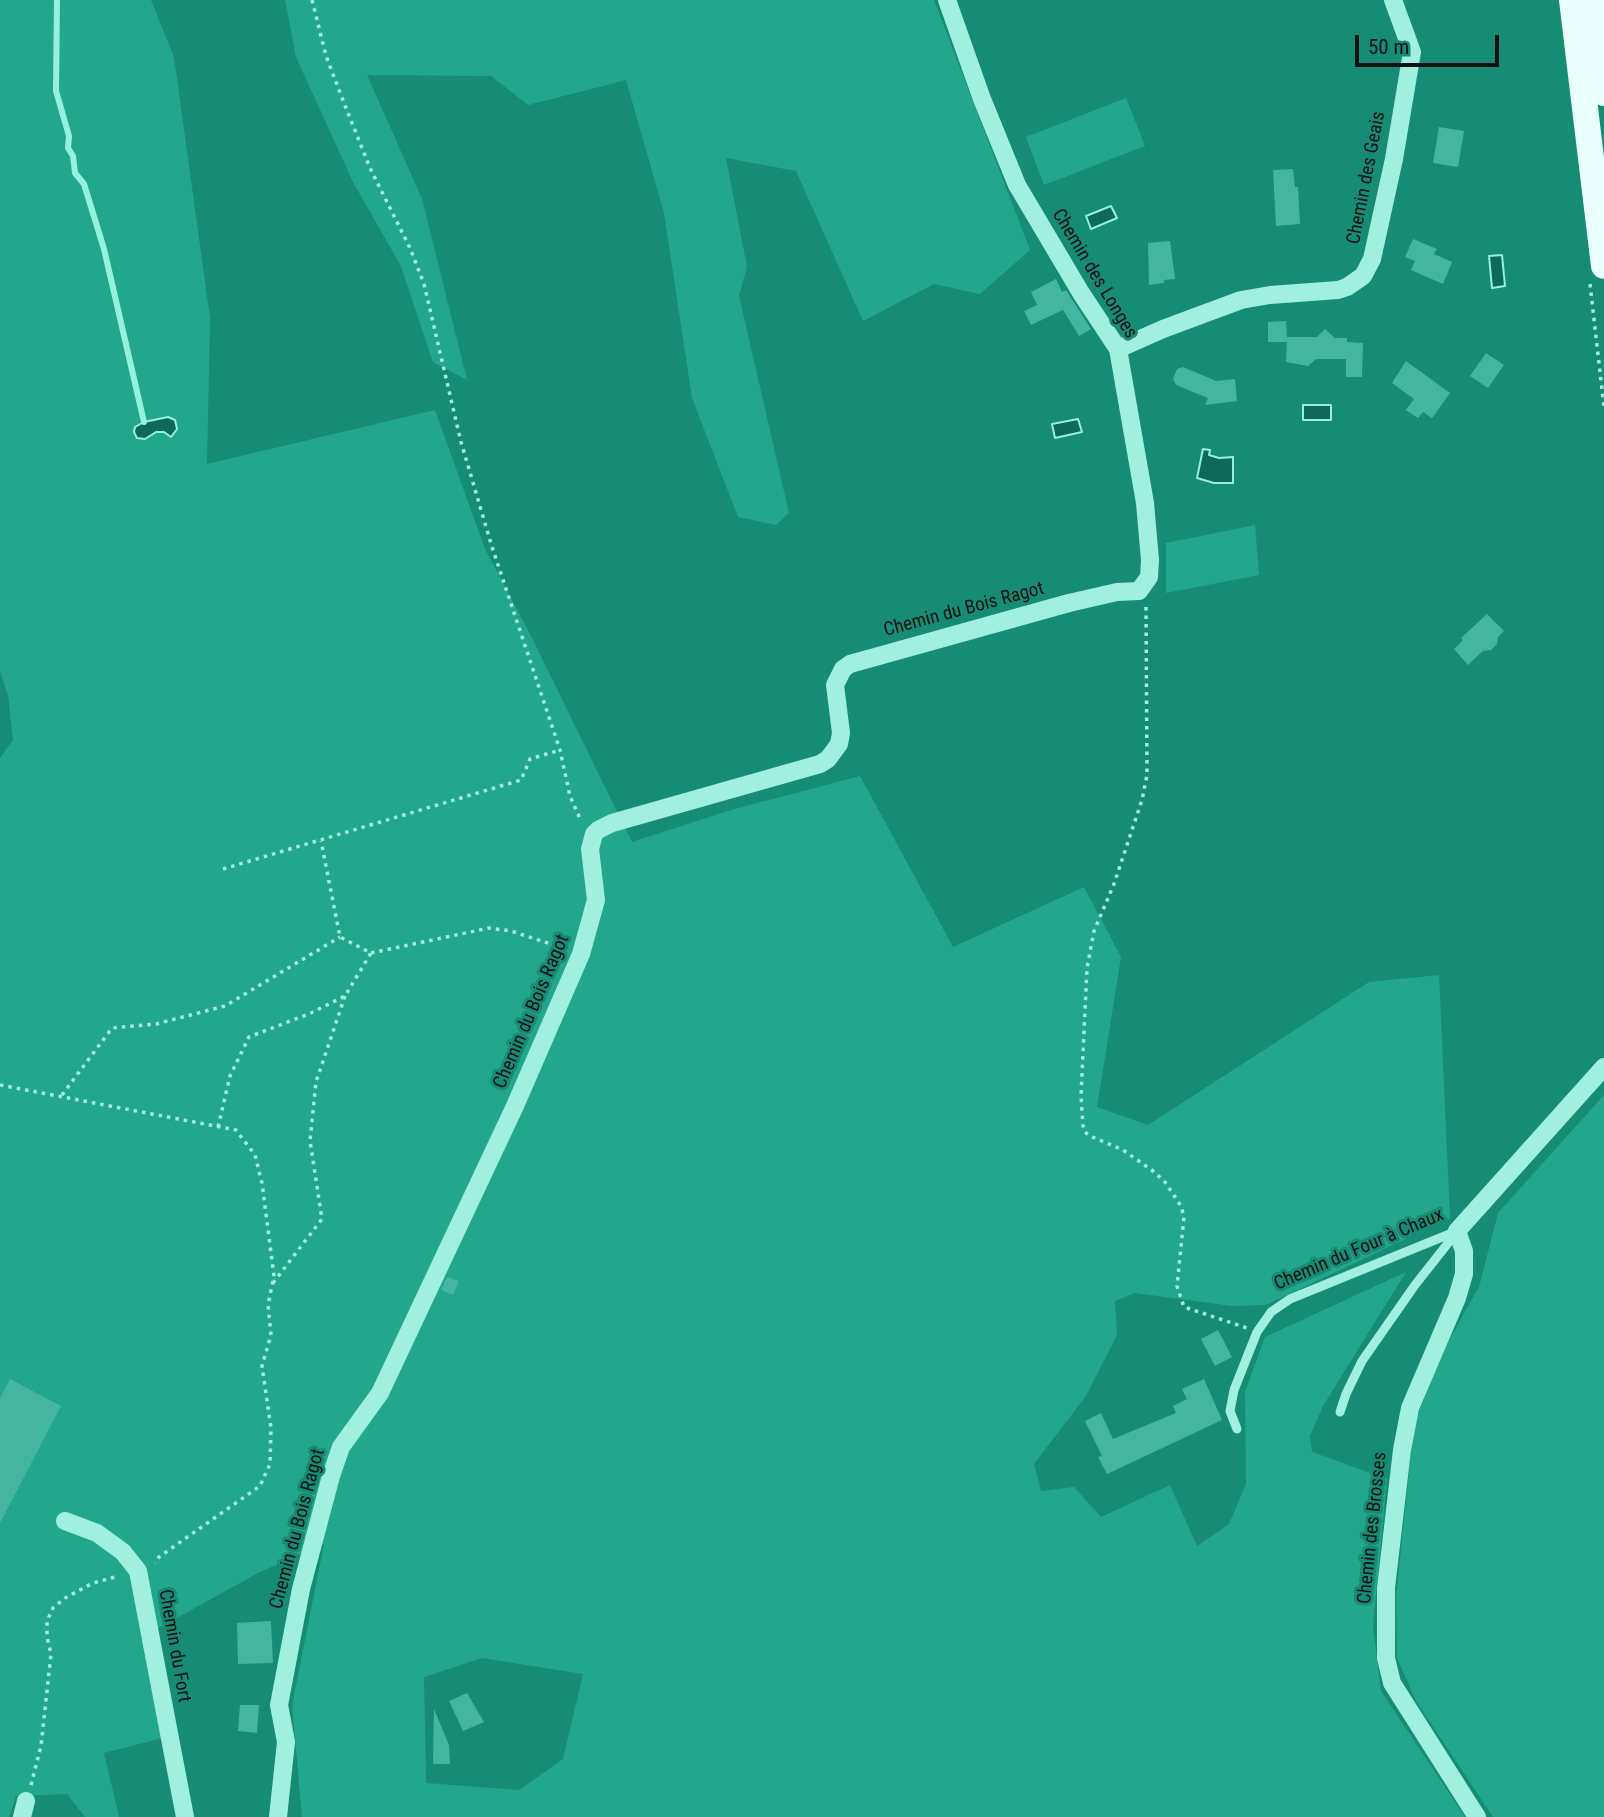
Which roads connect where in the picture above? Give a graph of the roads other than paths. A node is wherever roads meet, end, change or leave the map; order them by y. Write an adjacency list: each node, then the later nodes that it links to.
1 (947, 0): 7 (street, Chemin des Longes)
2 (1393, 0): 7 (street, Chemin des Geais)
3 (1572, 0): 6 (main road)
4 (1591, 0): 5 (main road)
5 (1604, 93)
6 (1604, 266)
7 (1118, 349): 8 (street, Chemin des Longes)
8 (1146, 584): 15 (street, Chemin du Bois Ragot)
9 (1604, 1067): 10 (street, Chemin du Four à Chaux)
10 (1457, 1231): 11 (lane); 12 (lane, Chemin du Four à Chaux); 16 (street, Chemin des Brosses)
11 (1340, 1412)
12 (1237, 1429)
13 (65, 1521): 14 (street, Chemin du Fort)
14 (185, 1817)
15 (278, 1817)
16 (1477, 1817)

